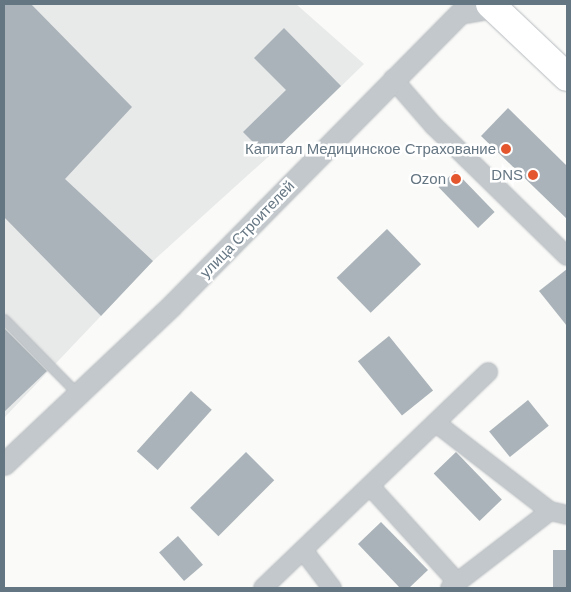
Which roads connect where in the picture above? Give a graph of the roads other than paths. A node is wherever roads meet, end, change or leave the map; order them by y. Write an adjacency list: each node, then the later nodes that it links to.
1 (497, 5): 2 (main road); 3 (street, улица Строителей)
2 (567, 77)
3 (393, 79): 4 (street); 7 (street, улица Строителей)
4 (567, 256)
5 (4, 319): 7 (lane)
6 (488, 372): 8 (street)
7 (77, 393): 9 (street, улица Строителей)
8 (436, 423): 10 (street); 11 (street)
9 (4, 464)
10 (370, 486): 13 (street); 14 (street)
11 (550, 511): 12 (street); 14 (street)
12 (567, 515)
13 (303, 550): 15 (street); 16 (street)
14 (454, 585)
15 (263, 588)
16 (332, 588)

